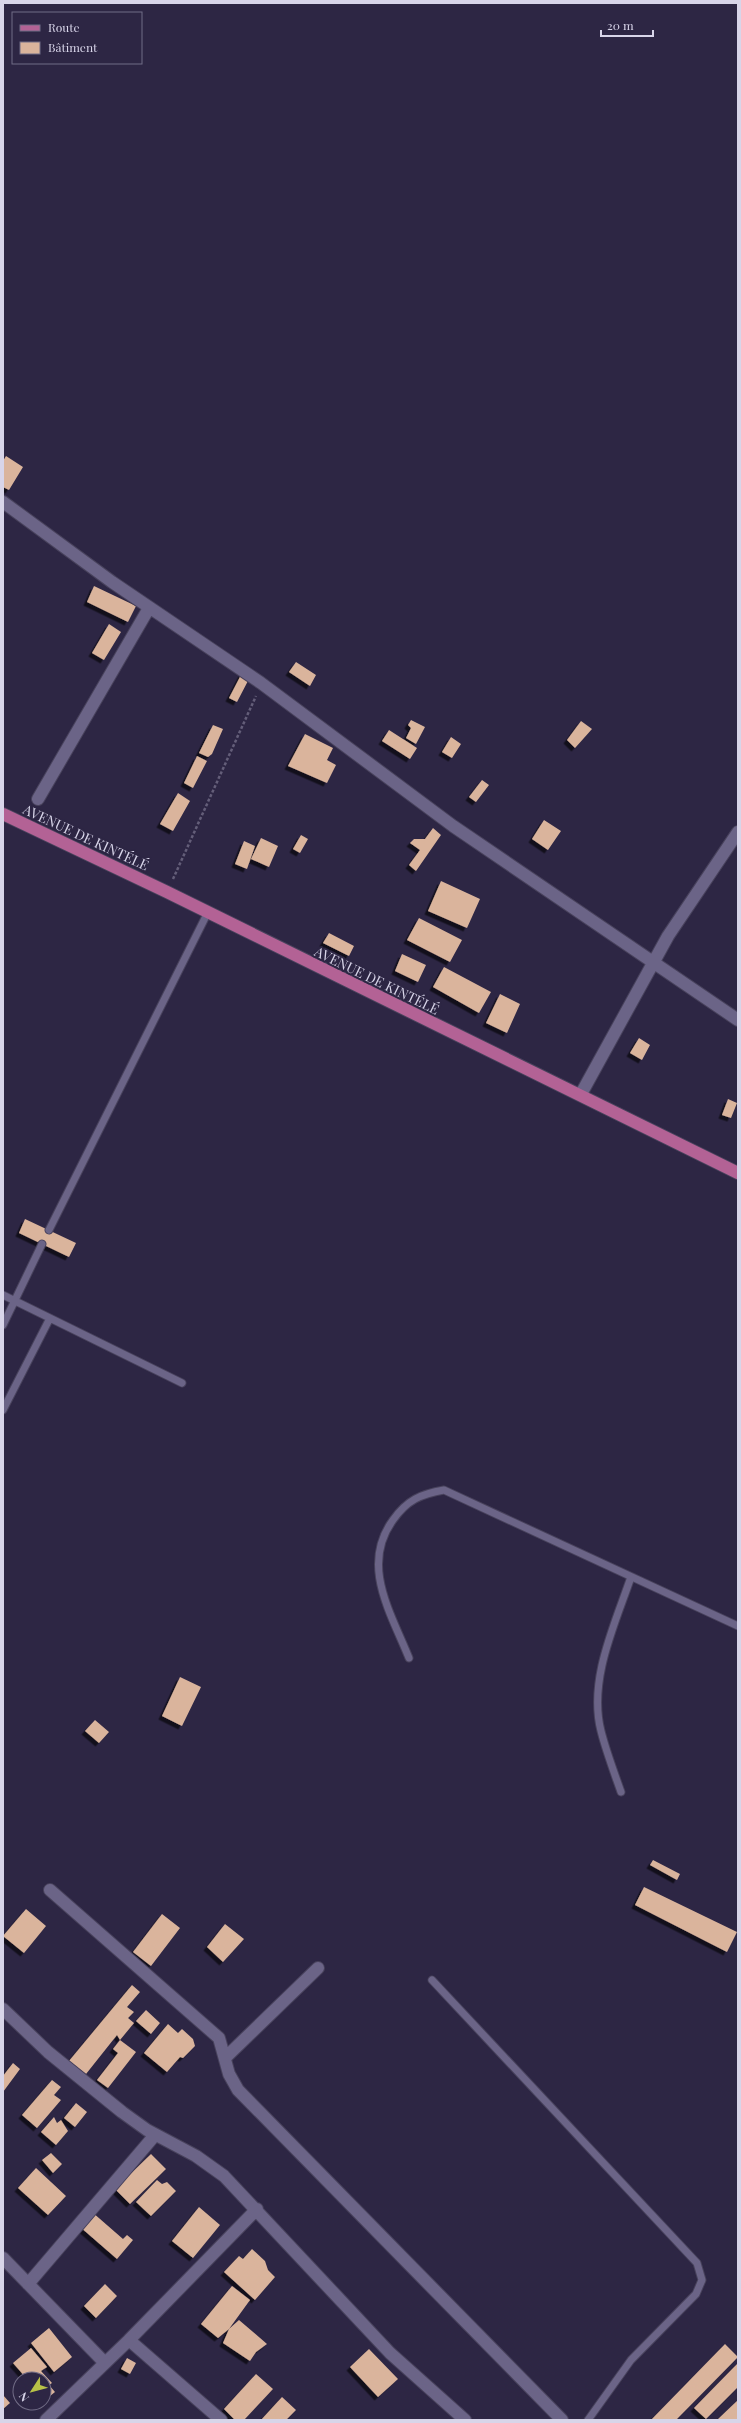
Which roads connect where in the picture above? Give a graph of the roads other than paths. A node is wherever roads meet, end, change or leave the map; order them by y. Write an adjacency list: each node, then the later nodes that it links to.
1 (3, 502): 2 (street)
2 (150, 608): 3 (street); 7 (street)
3 (38, 799)
4 (3, 814): 6 (main road, AVENUE DE KINTÉLÉ)
5 (738, 832): 7 (street)
6 (208, 912): 9 (main road, AVENUE DE KINTÉLÉ); 11 (lane)
7 (654, 961): 8 (street); 9 (street)
8 (738, 1020)
9 (581, 1094): 10 (main road, AVENUE DE KINTÉLÉ)
10 (738, 1173)
11 (49, 1230)
12 (42, 1244): 14 (lane)
13 (3, 1295): 14 (lane)
14 (15, 1300): 15 (lane); 16 (lane)
15 (50, 1318): 17 (lane); 18 (lane)
16 (3, 1325)
17 (182, 1383)
18 (3, 1410)
19 (631, 1577): 20 (lane); 21 (lane); 22 (lane)
20 (738, 1626)
21 (409, 1658)
22 (621, 1792)
23 (50, 1890): 27 (street)
24 (318, 1968): 27 (street)
25 (432, 1980): 38 (lane)
26 (3, 2009): 28 (street)
27 (225, 2058): 37 (street)
28 (155, 2135): 29 (street); 31 (street)
29 (257, 2209): 32 (street); 36 (street)
30 (3, 2258): 31 (street)
31 (28, 2284): 33 (street)
32 (129, 2340): 33 (street); 35 (street)
33 (105, 2363): 34 (street)
34 (46, 2420)
35 (220, 2420)
36 (465, 2420)
37 (562, 2420)
38 (588, 2420)

